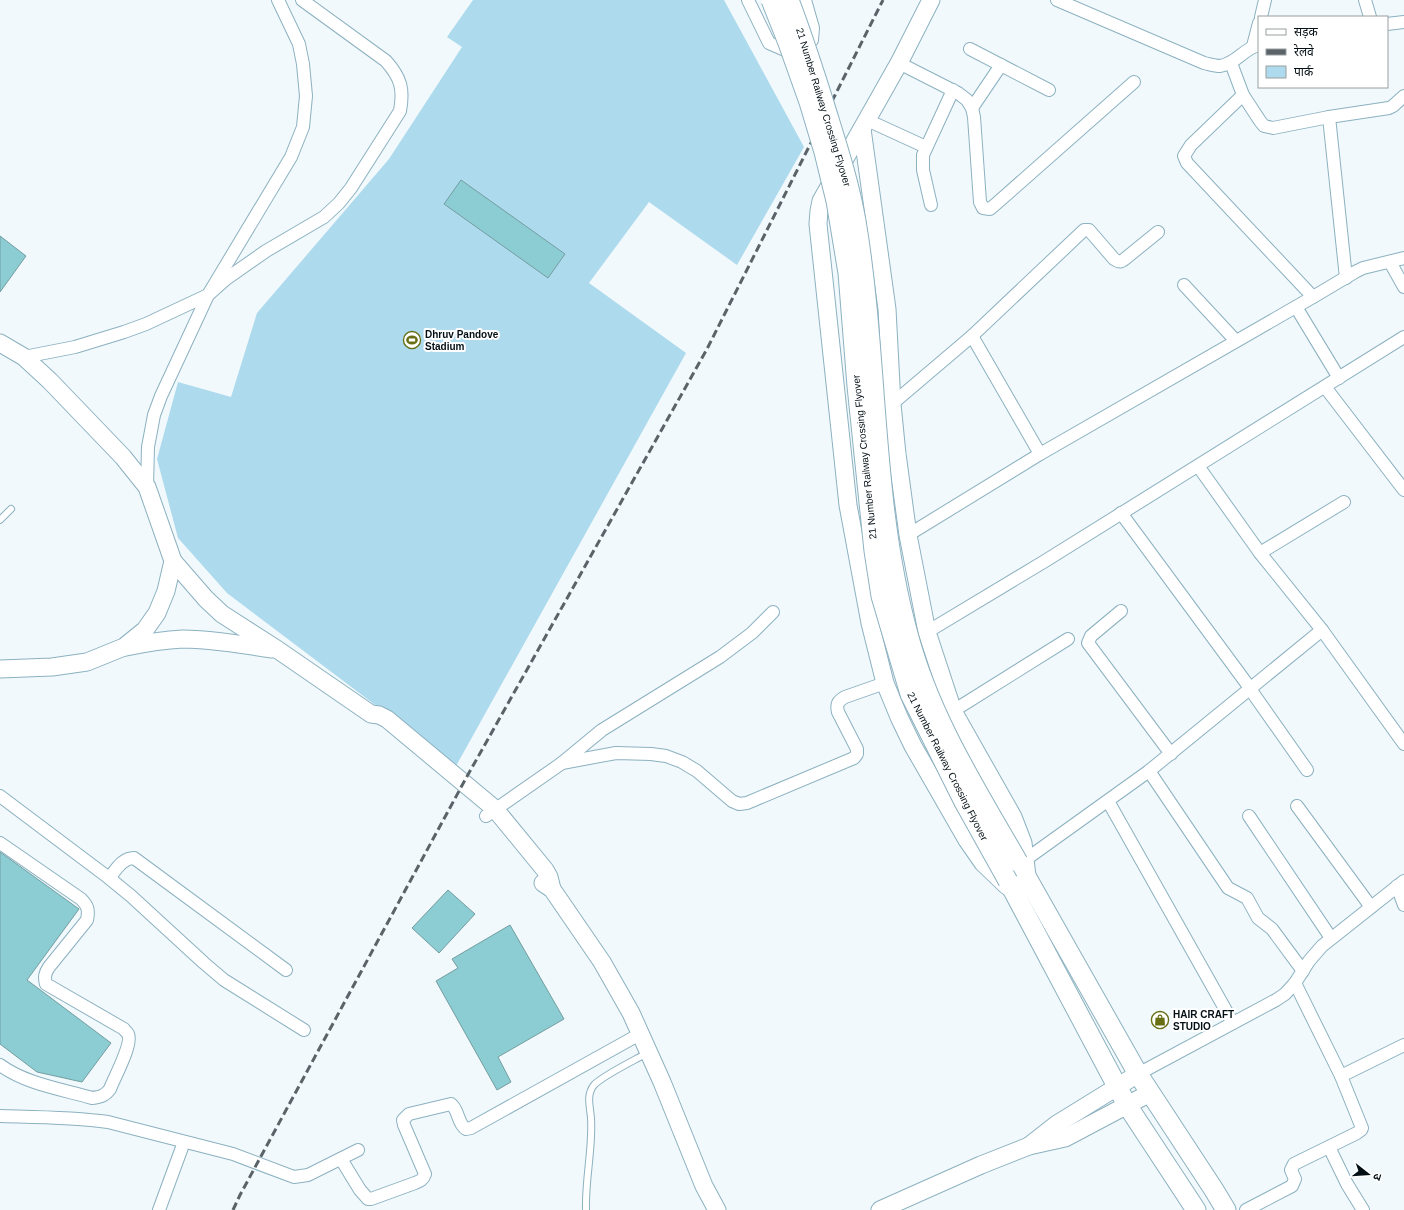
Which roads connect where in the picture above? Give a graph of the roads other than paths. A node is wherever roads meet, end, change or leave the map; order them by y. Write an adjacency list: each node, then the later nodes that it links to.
1 (278, 0): 37 (street)
2 (302, 0): 37 (street)
3 (748, 0): 6 (street)
4 (771, 0): 84 (main road, 21 Number Railway Crossing Flyover, bridge)
5 (789, 0): 81 (main road, 21 Number Railway Crossing Flyover, bridge)
6 (805, 0)
7 (931, 0): 18 (street)
8 (1058, 0): 19 (street)
9 (1265, 0): 11 (street)
10 (1365, 0): 12 (street)
11 (1261, 16)
12 (1370, 16)
13 (1404, 22): 14 (street)
14 (1388, 24)
15 (1258, 31): 16 (street)
16 (1256, 46): 19 (street)
17 (970, 49): 20 (street)
18 (899, 63): 22 (street); 28 (street)
19 (1231, 63): 24 (street)
20 (1001, 65): 23 (street); 26 (street)
21 (1134, 82): 26 (street)
22 (953, 90): 26 (street); 29 (street)
23 (1049, 90)
24 (1243, 95): 27 (street); 38 (street)
25 (1404, 96): 27 (street)
26 (972, 108)
27 (1329, 117): 34 (street)
28 (864, 125): 29 (street); 47 (street); 67 (street)
29 (926, 147): 30 (street)
30 (931, 204)
31 (1158, 232): 40 (street)
32 (1404, 258): 33 (street)
33 (1390, 262): 34 (street); 36 (street)
34 (1346, 278): 38 (street)
35 (1184, 285): 42 (street)
36 (1404, 287)
37 (208, 294): 44 (street); 50 (street)
38 (1313, 298): 39 (street)
39 (1296, 307): 42 (street); 45 (street)
40 (972, 336): 47 (street); 48 (street)
41 (1404, 338): 45 (street)
42 (1236, 341): 48 (street)
43 (0, 343): 44 (street)
44 (24, 357): 50 (street)
45 (1340, 378): 46 (street)
46 (1325, 386): 49 (street); 51 (street)
47 (892, 404): 56 (street)
48 (1040, 454): 56 (street)
49 (1198, 466): 54 (street); 57 (street)
50 (147, 487): 58 (street)
51 (1404, 490)
52 (1344, 502): 57 (street)
53 (11, 509): 55 (lane)
54 (1121, 513): 62 (street); 68 (street)
55 (0, 520)
56 (908, 535): 62 (street)
57 (1260, 553): 61 (street)
58 (173, 561): 64 (street); 65 (street)
59 (1121, 611): 71 (street)
60 (773, 612): 72 (street)
61 (1322, 630): 68 (street); 70 (street)
62 (927, 632): 69 (street)
63 (1068, 639): 69 (street)
64 (124, 647): 65 (street); 66 (street)
65 (278, 650): 78 (street)
66 (0, 669)
67 (885, 683): 72 (street); 84 (street)
68 (1250, 688): 71 (street); 73 (street)
69 (953, 711): 81 (street)
70 (1404, 744)
71 (1172, 754): 74 (street)
72 (562, 763): 78 (street)
73 (1307, 770)
74 (1149, 771): 76 (street); 89 (street)
75 (0, 796): 82 (street)
76 (1108, 801): 81 (street); 91 (street)
77 (1297, 806): 86 (street)
78 (490, 813): 93 (street)
79 (1249, 816): 87 (street)
80 (0, 843): 96 (street)
81 (1024, 867): 97 (main road, 21 Number Railway Crossing Flyover)
82 (109, 878): 88 (street); 92 (street)
83 (1401, 884): 85 (street); 86 (street)
84 (1012, 888): 99 (main road, 21 Number Railway Crossing Flyover)
85 (1404, 905)
86 (1371, 907): 87 (street)
87 (1331, 938): 89 (street)
88 (286, 970)
89 (1303, 971): 90 (street)
90 (1295, 983): 91 (street); 98 (street)
91 (1233, 1023): 97 (street)
92 (304, 1030)
93 (640, 1034): 95 (street); 107 (street)
94 (1404, 1045): 98 (street)
95 (648, 1053): 108 (street); 110 (lane)
96 (0, 1065)
97 (1138, 1074): 99 (street); 100 (main road, 21 Number Railway Crossing Flyover)
98 (1341, 1076): 105 (street)
99 (1117, 1088): 101 (main road, 21 Number Railway Crossing Flyover); 104 (street)
100 (1150, 1093): 101 (street); 115 (main road, 21 Number Railway Crossing Flyover)
101 (1127, 1105): 104 (street); 114 (main road, 21 Number Railway Crossing Flyover)
102 (0, 1116): 103 (street)
103 (184, 1142): 107 (street); 109 (street)
104 (1029, 1146): 113 (street)
105 (1329, 1147): 116 (street); 117 (street)
106 (358, 1150): 107 (street)
107 (341, 1159)
108 (704, 1186): 111 (street); 112 (street)
109 (159, 1210)
110 (586, 1210)
111 (705, 1210)
112 (717, 1210)
113 (880, 1210)
114 (1196, 1210)
115 (1226, 1210)
116 (1246, 1210)
117 (1363, 1210)

